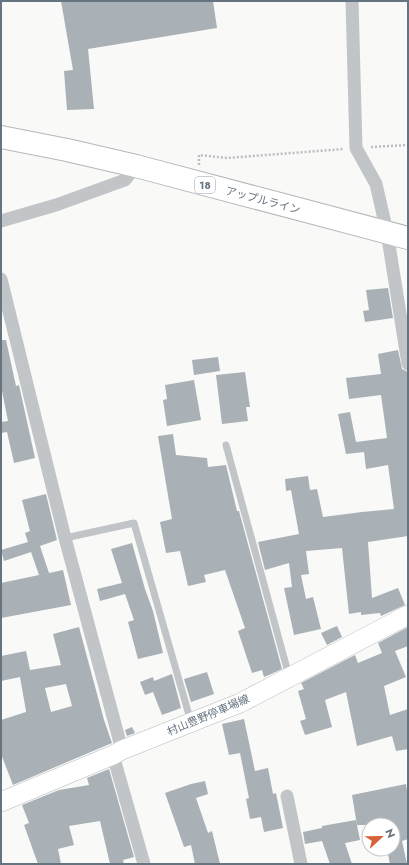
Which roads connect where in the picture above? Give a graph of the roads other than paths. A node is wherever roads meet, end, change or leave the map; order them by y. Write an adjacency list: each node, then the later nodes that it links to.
1 (352, 1): 5 (street)
2 (1, 137): 3 (highway, アップルライン / 18)
3 (136, 166): 4 (street); 5 (highway, アップルライン / 18)
4 (1, 221)
5 (387, 232): 6 (highway, アップルライン / 18); 8 (street)
6 (408, 238)
7 (1, 279): 10 (street)
8 (408, 364)
9 (226, 445): 12 (lane)
10 (65, 538): 13 (lane); 14 (street)
11 (408, 615): 12 (main road, 村山豊野停車場線)
12 (289, 677): 13 (main road, 村山豊野停車場線)
13 (191, 722): 14 (main road, 村山豊野停車場線)
14 (118, 753): 16 (main road, 村山豊野停車場線); 17 (street)
15 (287, 796): 18 (street)
16 (1, 802)
17 (144, 864)
18 (301, 864)

